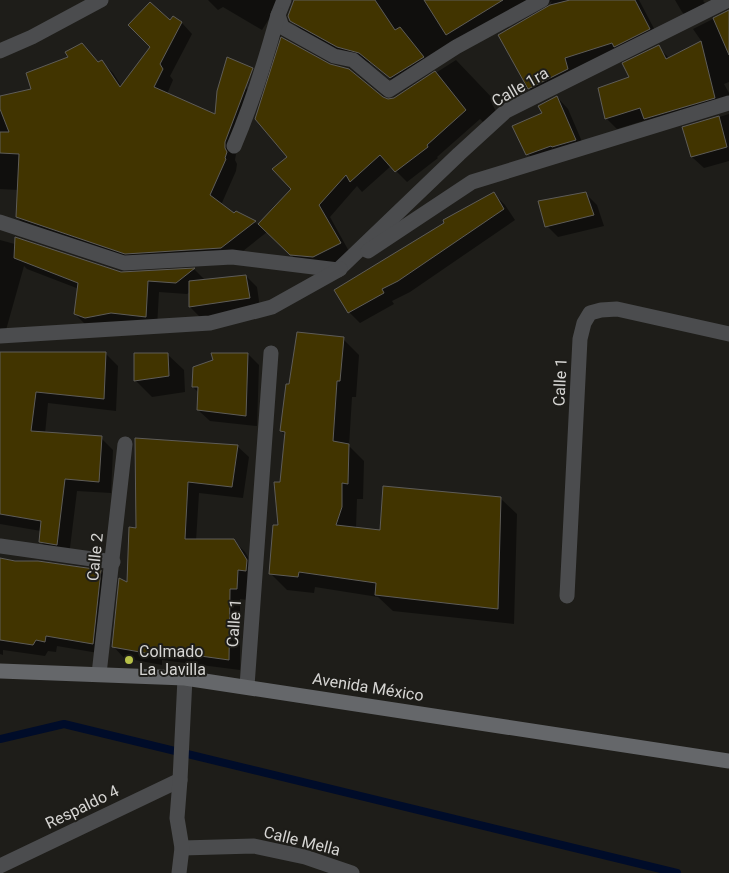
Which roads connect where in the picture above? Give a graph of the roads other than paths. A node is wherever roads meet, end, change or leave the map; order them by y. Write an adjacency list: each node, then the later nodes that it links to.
1 (101, 0): 6 (street)
2 (284, 0): 5 (street)
3 (542, 0): 5 (street)
4 (728, 0): 10 (street, Calle 1ra)
5 (278, 15): 8 (street)
6 (0, 51)
7 (729, 103): 10 (street)
8 (234, 146)
9 (0, 222): 10 (street)
10 (338, 270): 12 (street)
11 (729, 334): 17 (street, Calle 1)
12 (0, 336)
13 (271, 352): 21 (street, Calle 1)
14 (125, 444): 16 (street, Calle 2)
15 (0, 546): 16 (street)
16 (113, 562): 19 (street, Calle 2)
17 (567, 596)
18 (0, 671): 19 (street, Avenida México)
19 (99, 674): 20 (street, Avenida México)
20 (185, 678): 21 (street, Avenida México); 23 (street)
21 (247, 686): 22 (street, Avenida México)
22 (729, 761)
23 (180, 780): 24 (street); 25 (street, Respaldo 4)
24 (182, 848): 26 (street); 27 (street, Calle Mella)
25 (0, 866)
26 (178, 873)
27 (352, 873)

